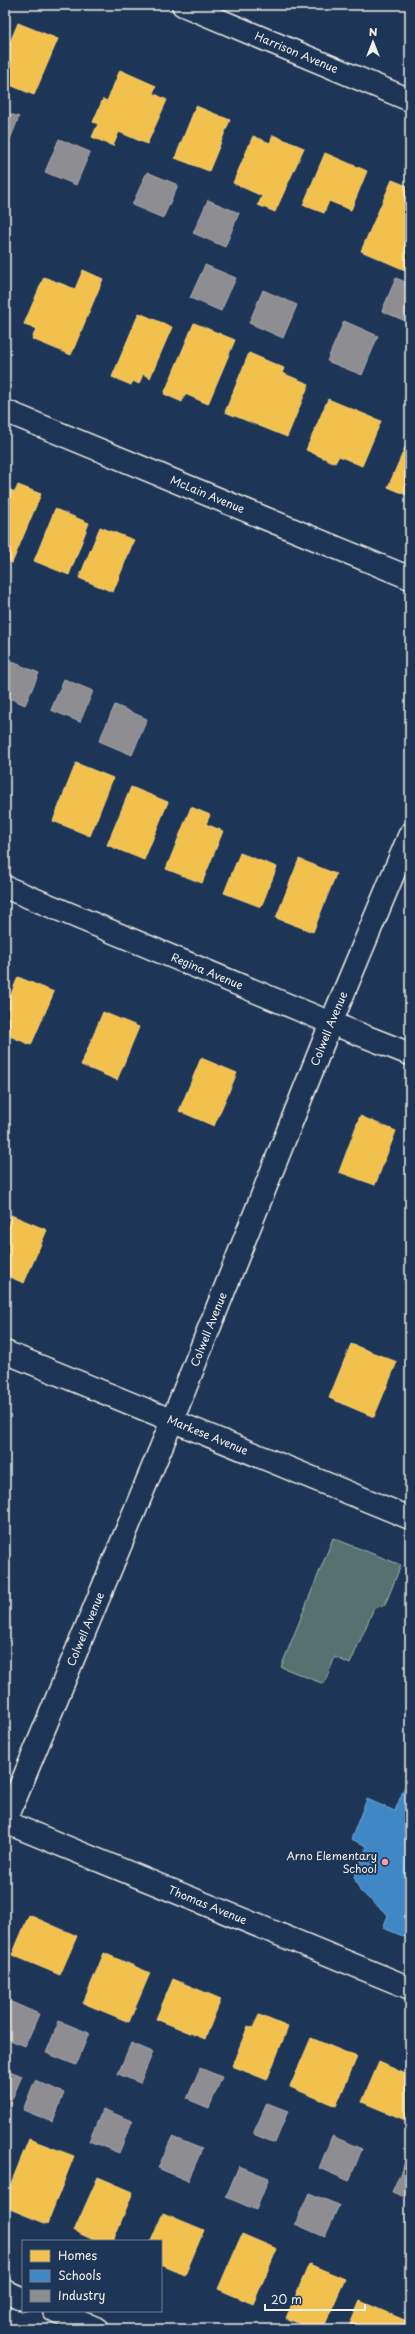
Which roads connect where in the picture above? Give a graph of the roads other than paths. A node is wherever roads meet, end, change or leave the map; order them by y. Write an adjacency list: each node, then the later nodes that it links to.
1 (183, 5): 2 (street, Harrison Avenue)
2 (410, 100)
3 (5, 411): 4 (street, McLain Avenue)
4 (410, 578)
5 (410, 834): 7 (street, Colwell Avenue)
6 (5, 887): 7 (street, Regina Avenue)
7 (331, 1023): 8 (street, Regina Avenue); 10 (street, Colwell Avenue)
8 (410, 1054)
9 (5, 1352): 10 (street, Markese Avenue)
10 (172, 1420): 11 (street, Markese Avenue); 12 (street, Colwell Avenue)
11 (410, 1518)
12 (5, 1822): 13 (street, Thomas Avenue)
13 (410, 1988)
14 (5, 2291): 15 (street)
15 (22, 2298)
16 (56, 2312): 17 (street)
17 (98, 2329)

